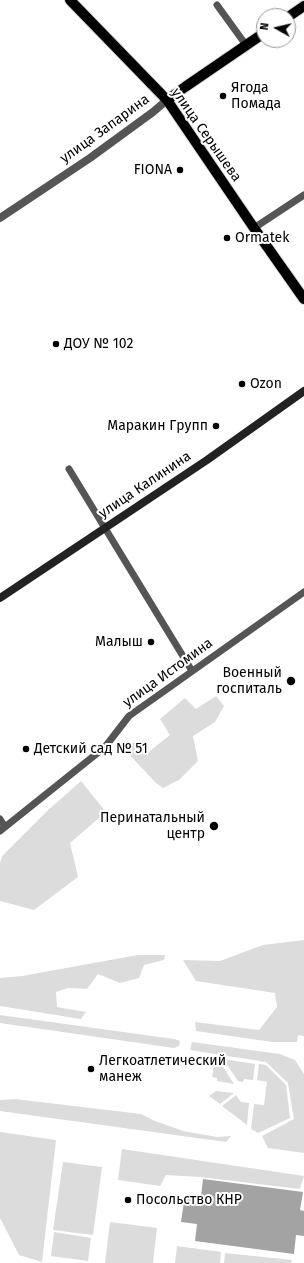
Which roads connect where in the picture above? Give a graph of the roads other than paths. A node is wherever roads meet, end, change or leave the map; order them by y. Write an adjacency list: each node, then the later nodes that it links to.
1 (70, 0): 5 (main road, улица Серышева)
2 (217, 5): 4 (street)
3 (256, 39): 4 (main road, улица Запарина)
4 (246, 46): 5 (main road, улица Запарина)
5 (167, 100): 7 (street, улица Запарина); 8 (main road, улица Серышева)
6 (304, 195): 8 (street)
7 (0, 218)
8 (254, 228): 9 (main road, улица Серышева)
9 (304, 299)
10 (304, 392): 12 (main road, улица Калинина)
11 (69, 469): 12 (street)
12 (104, 527): 14 (main road, улица Калинина); 15 (street)
13 (304, 592): 15 (street, улица Истомина)
14 (0, 598)
15 (192, 671): 17 (street, улица Истомина)
16 (0, 819): 17 (street)
17 (3, 829)

